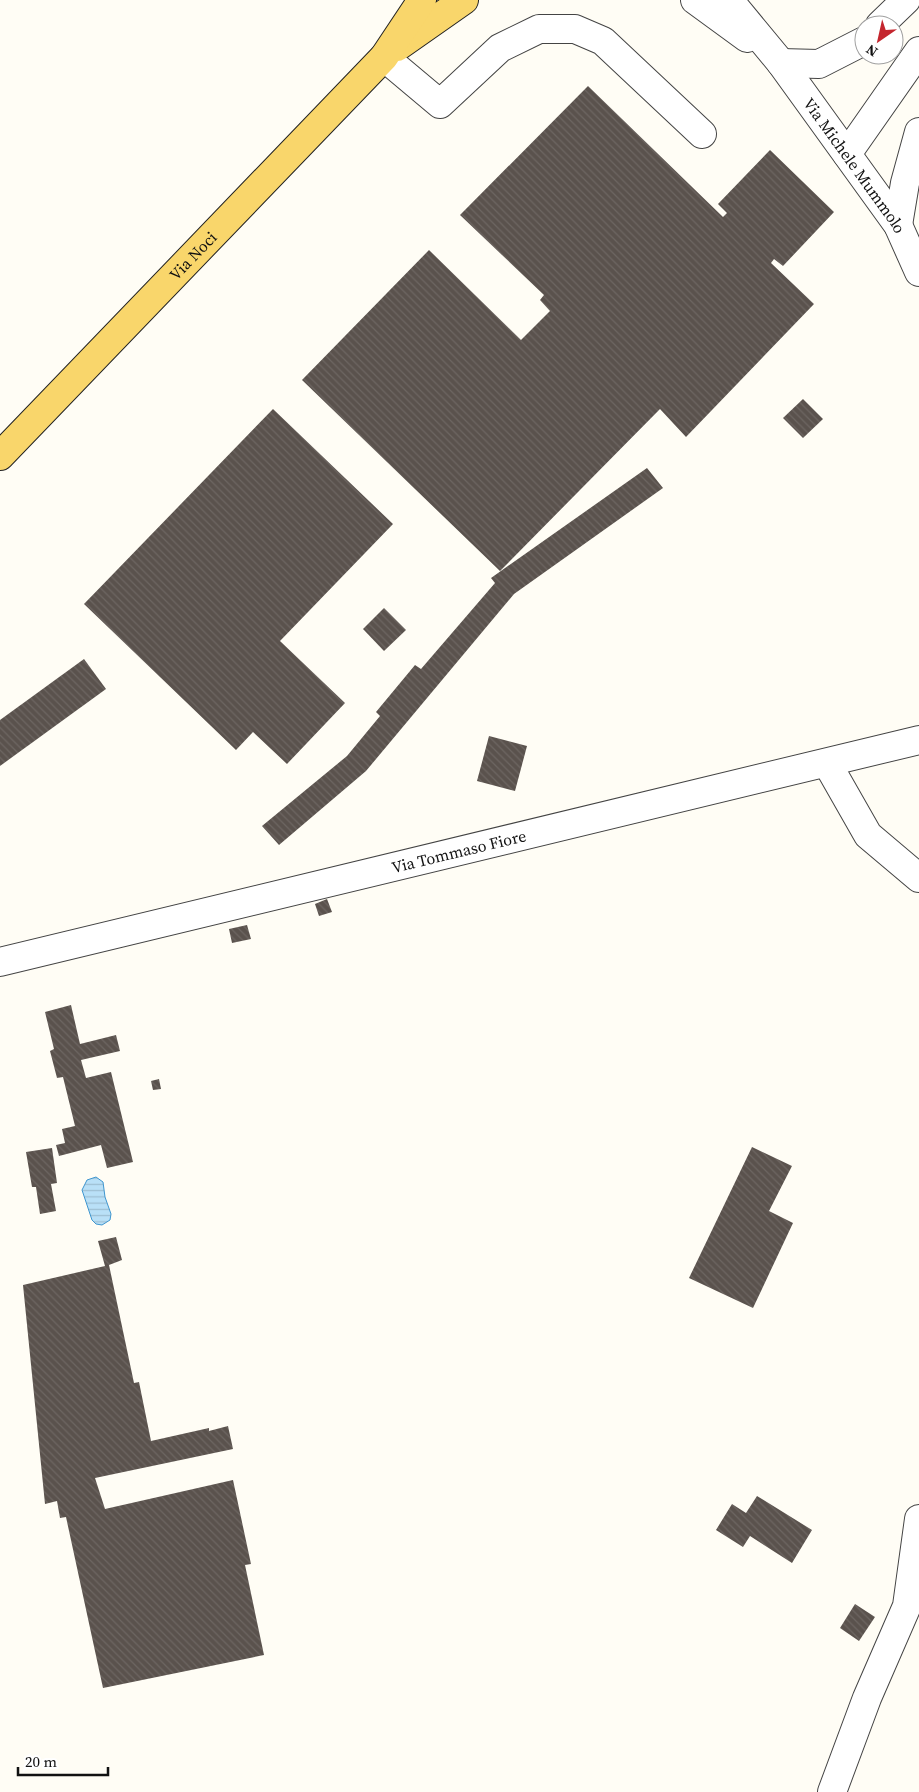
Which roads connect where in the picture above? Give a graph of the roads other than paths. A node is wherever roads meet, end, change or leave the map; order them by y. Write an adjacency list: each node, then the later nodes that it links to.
1 (422, 0): 9 (main road, Via Noci)
2 (464, 0): 9 (main road, Via Noci)
3 (695, 0): 10 (street, Via Michele Mummolo)
4 (729, 0): 10 (street, Via Michele Mummolo)
5 (906, 0): 6 (street)
6 (890, 15)
7 (854, 46): 10 (street)
8 (919, 51): 13 (street)
9 (384, 57): 12 (street); 16 (main road, Via Noci)
10 (781, 63): 13 (street, Via Michele Mummolo)
11 (919, 132): 14 (street)
12 (702, 134)
13 (847, 154): 14 (street, Via Michele Mummolo)
14 (898, 225): 15 (street, Via Michele Mummolo)
15 (919, 272)
16 (0, 456)
17 (919, 740): 18 (street, Via Tommaso Fiore)
18 (827, 763): 19 (street); 20 (street, Via Tommaso Fiore)
19 (919, 878)
20 (0, 962)
21 (919, 1518): 22 (street)
22 (832, 1792)

